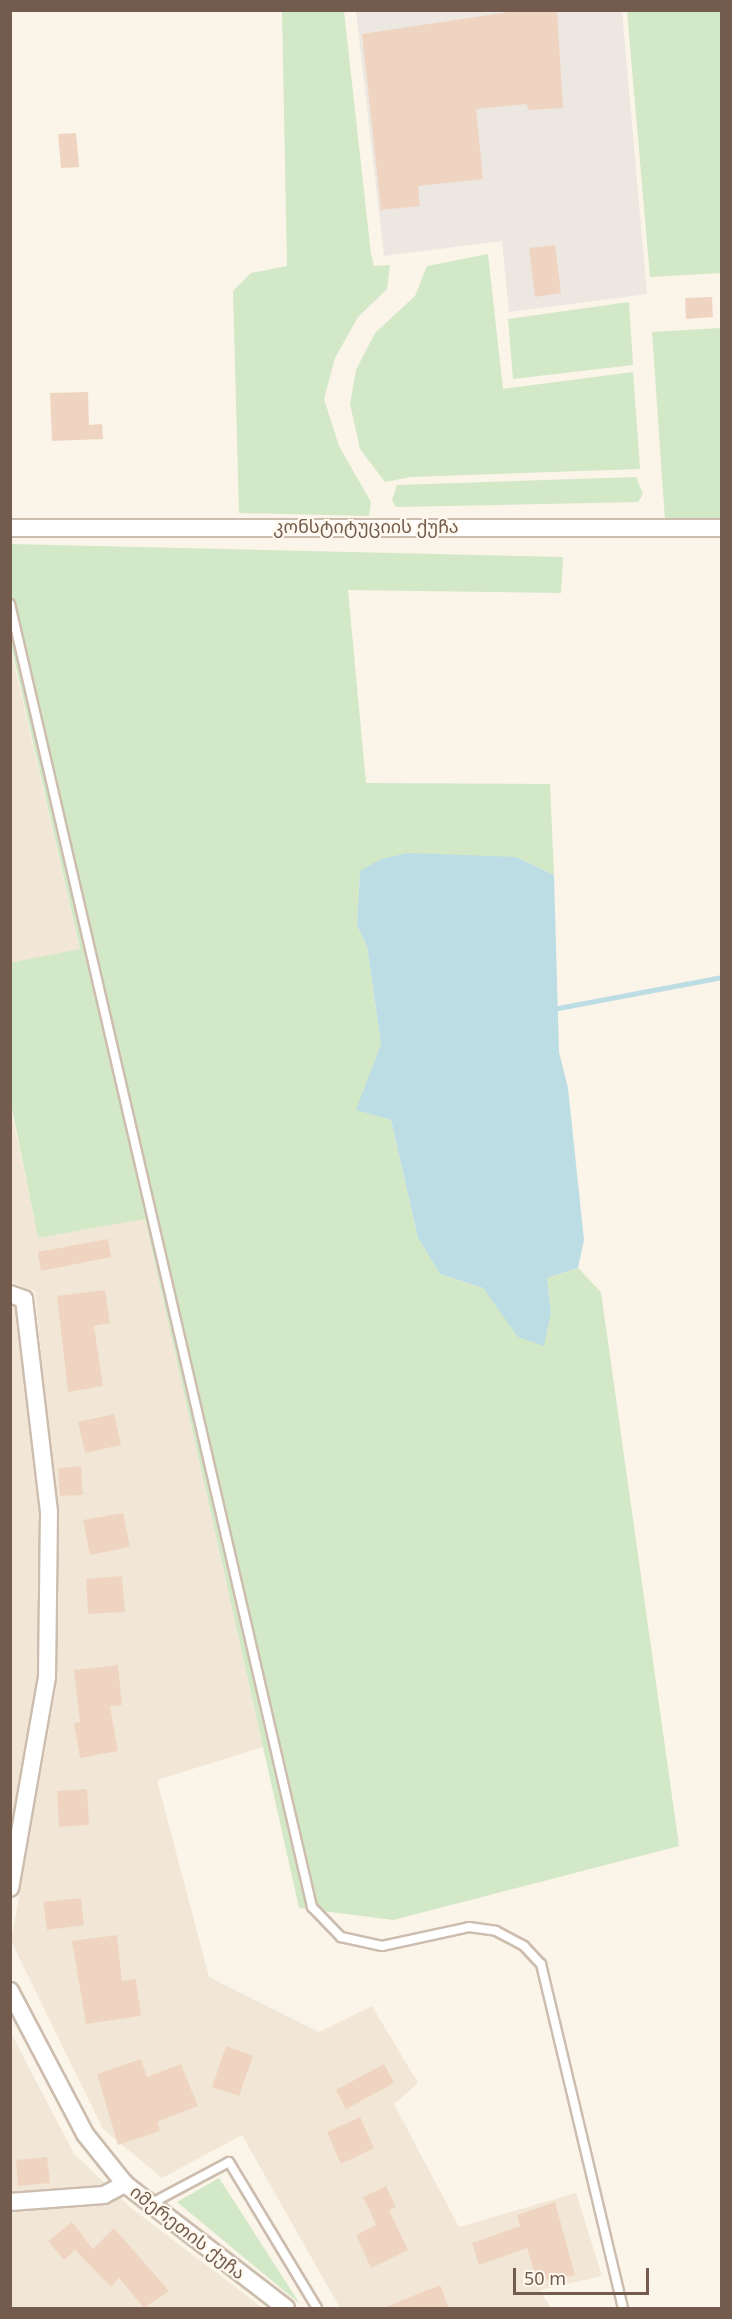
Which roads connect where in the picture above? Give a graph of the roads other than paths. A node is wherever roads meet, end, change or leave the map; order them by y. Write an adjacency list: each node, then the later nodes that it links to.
1 (10, 528): 2 (street, კონსტიტუციის ქუჩა)
2 (722, 528)
3 (10, 603): 12 (lane)
4 (10, 1294): 5 (street)
5 (10, 1888)
6 (10, 1991): 7 (street, იმერეთის ქუჩა)
7 (125, 2184): 8 (street); 9 (street, იმერეთის ქუჩა)
8 (10, 2202)
9 (150, 2205): 10 (street, იმერეთის ქუჩა); 11 (lane)
10 (286, 2308)
11 (317, 2308)
12 (623, 2308)

